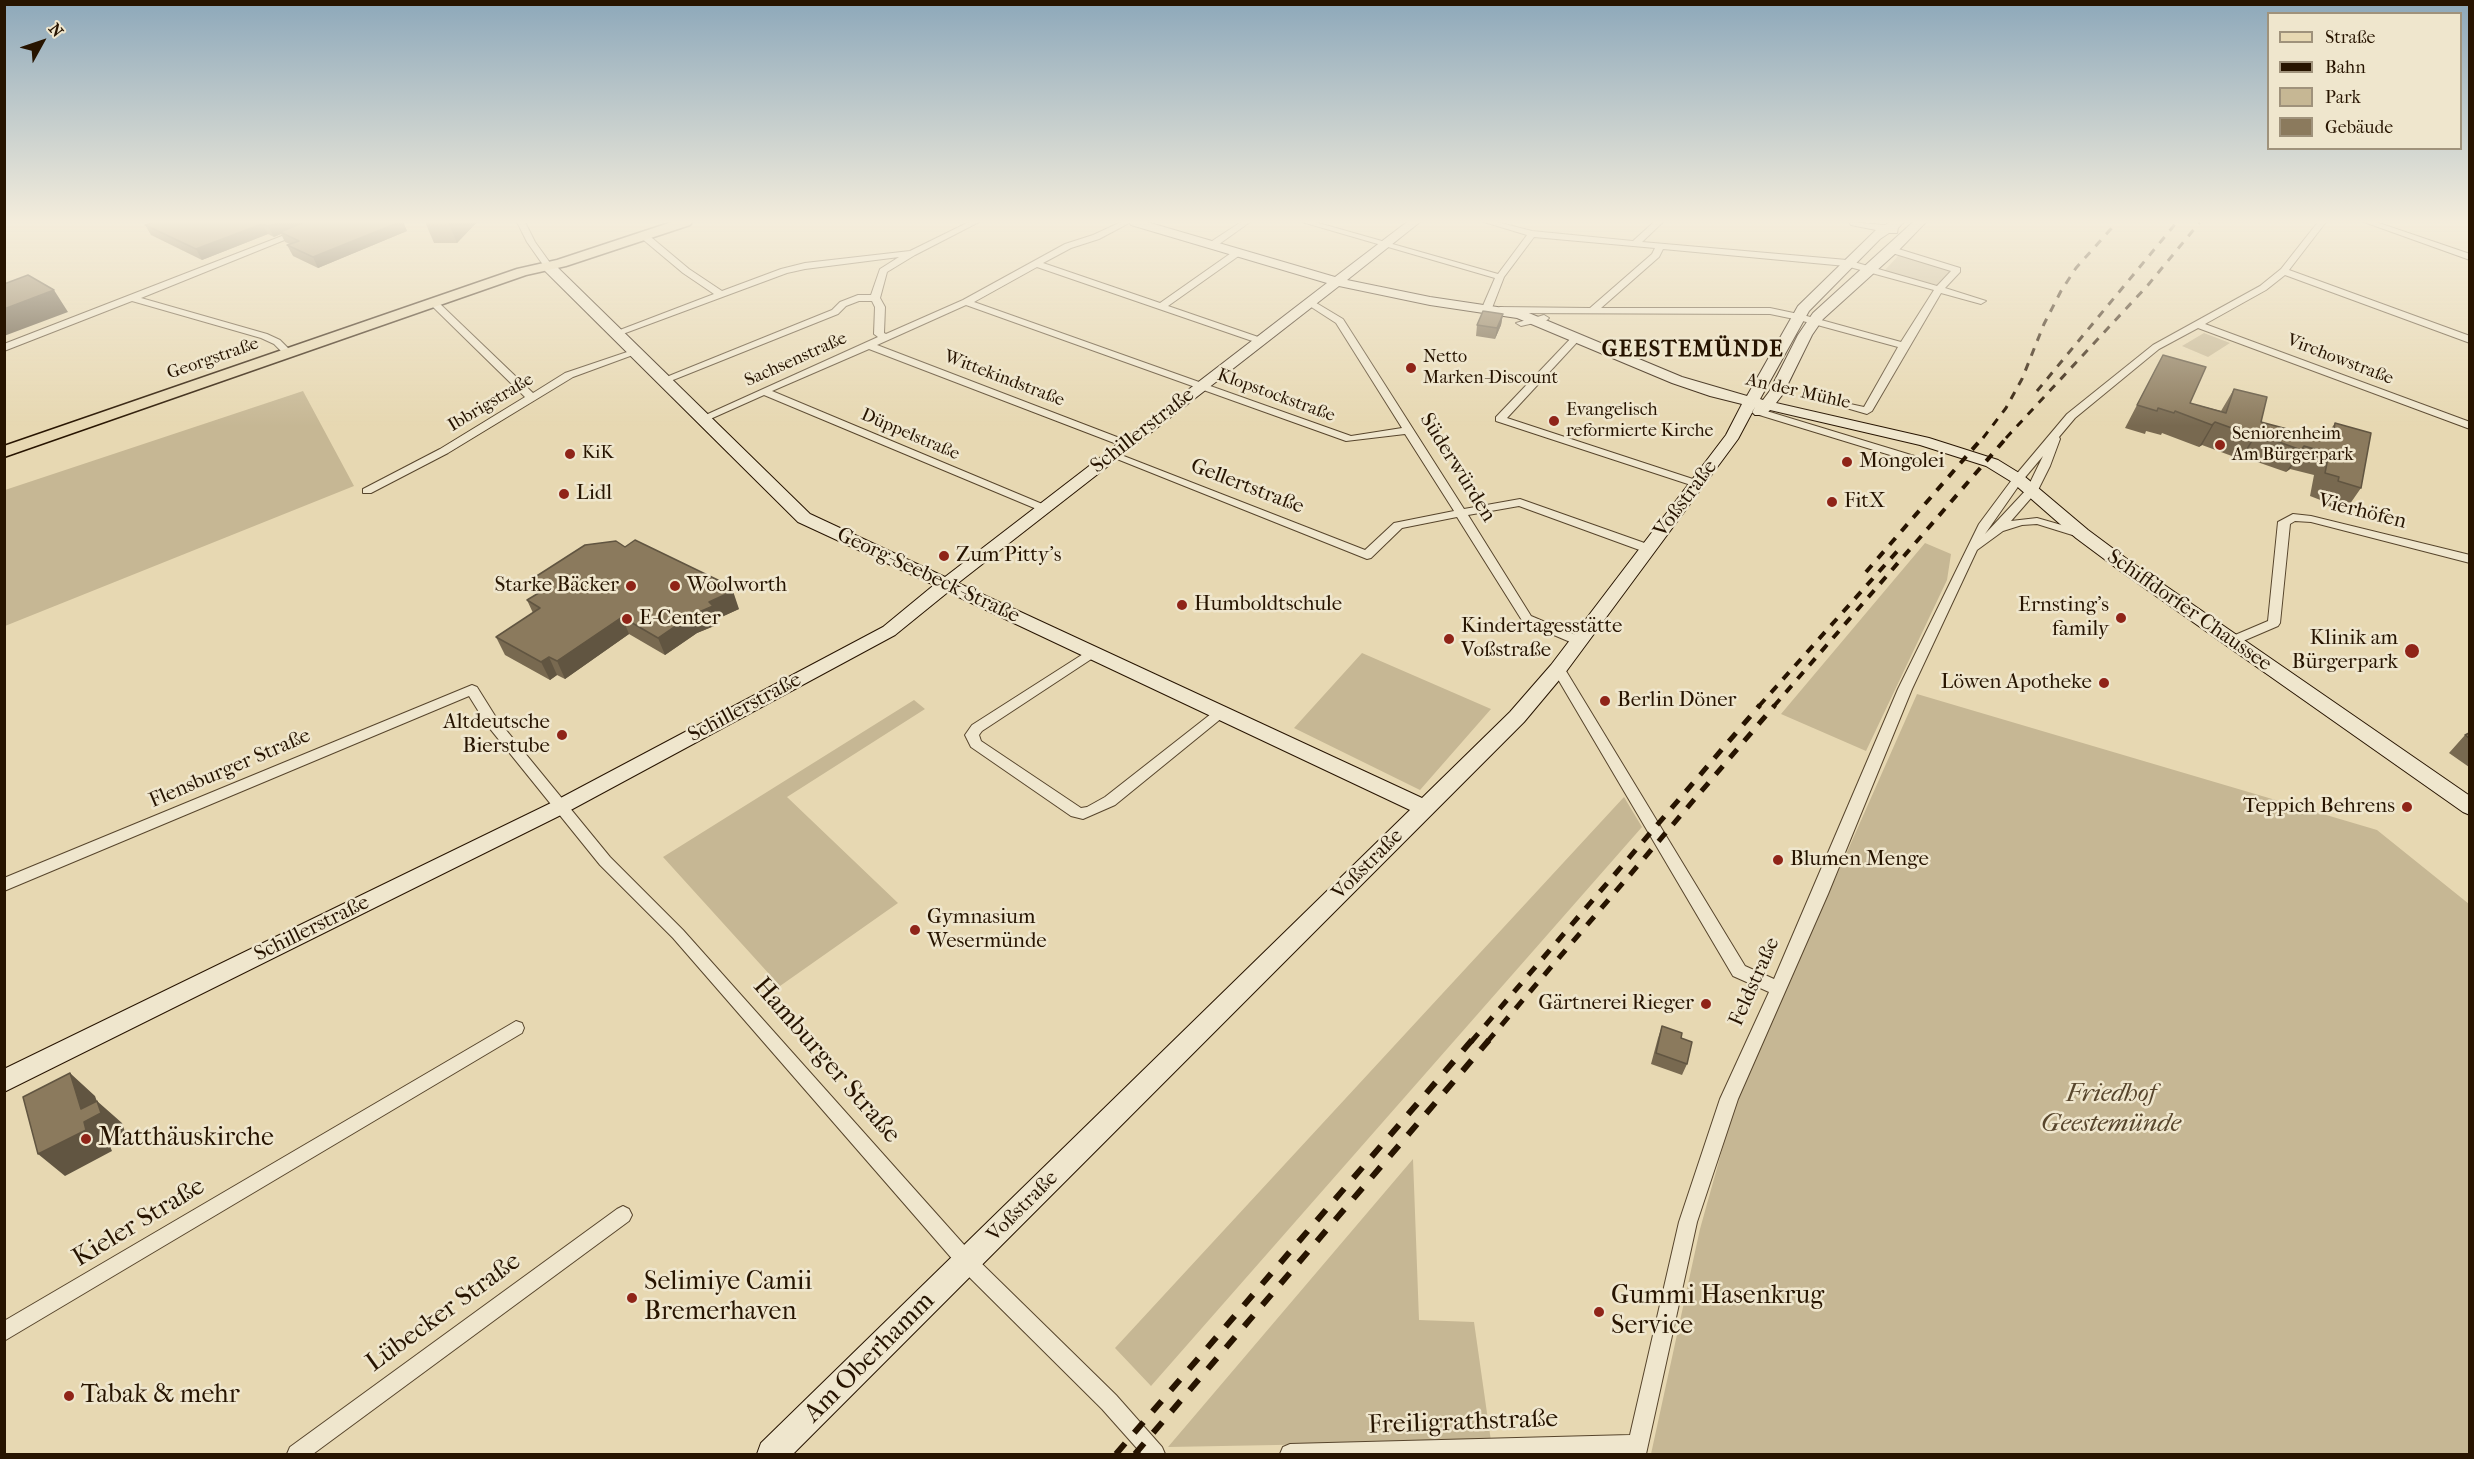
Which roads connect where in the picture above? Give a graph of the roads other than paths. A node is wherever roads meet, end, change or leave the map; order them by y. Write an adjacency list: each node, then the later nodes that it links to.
1 (152, 290): 22 (street)
2 (487, 290): 27 (main road, Georgstraße)
3 (573, 290): 36 (street, Georg-Seebeck-Straße)
4 (714, 290): 21 (street)
5 (730, 290): 21 (street)
6 (877, 290): 23 (street)
7 (988, 290): 25 (street, Sachsenstraße)
8 (1112, 290): 28 (street)
9 (1185, 290): 28 (street)
10 (1327, 290): 26 (street, Schillerstraße)
11 (1372, 290): 34 (street, An der Mühle)
12 (1377, 290): 29 (street, An der Mühle)
13 (1498, 290): 29 (street)
14 (1615, 290): 30 (street)
15 (1821, 290): 31 (street)
16 (1848, 290): 33 (street)
17 (1938, 290): 42 (street)
18 (1943, 290): 24 (street)
19 (2260, 290): 35 (street, Feldstraße)
20 (2335, 290): 39 (street)
21 (720, 294): 36 (street)
22 (132, 298): 43 (street); 45 (street)
23 (875, 298): 37 (street); 46 (street)
24 (1982, 301)
25 (966, 302): 37 (street, Sachsenstraße); 47 (street, Klopstockstraße)
26 (1310, 303): 40 (street, Schillerstraße); 54 (street, Süderwürden)
27 (435, 304): 45 (main road, Georgstraße); 49 (street)
28 (1161, 307): 40 (street)
29 (1494, 309): 30 (street); 32 (street, An der Mühle)
30 (1590, 311): 31 (street); 32 (street)
31 (1800, 316): 33 (street); 51 (street)
32 (1537, 320): 34 (street); 38 (street, An der Mühle)
33 (1814, 321): 42 (street); 51 (street)
34 (1521, 323): 38 (street, An der Mühle)
35 (2199, 325): 53 (street, Virchowstraße); 55 (street, Feldstraße)
36 (617, 333): 44 (street, Georg-Seebeck-Straße)
37 (885, 338): 41 (street, Sachsenstraße)
38 (1576, 339): 51 (street, An der Mühle); 61 (street)
39 (2469, 340)
40 (1260, 341): 47 (street, Schillerstraße)
41 (871, 345): 48 (street, Sachsenstraße); 56 (street, Wittekindstraße)
42 (1904, 346): 50 (street)
43 (4, 348)
44 (636, 352): 46 (street, Georg-Seebeck-Straße); 49 (street, Ibbrigstraße)
45 (288, 353): 57 (main road, Georgstraße)
46 (664, 380): 52 (street, Georg-Seebeck-Straße)
47 (1201, 387): 54 (street, Klopstockstraße); 56 (street, Schillerstraße)
48 (765, 392): 52 (street, Sachsenstraße); 64 (street, Düppelstraße)
49 (532, 398): 62 (street, Ibbrigstraße)
50 (1841, 405)
51 (1756, 407): 59 (street, An der Mühle); 60 (street, An der Mühle); 61 (street, Voßstraße)
52 (704, 418): 71 (street, Georg-Seebeck-Straße)
53 (2469, 426)
54 (1409, 430): 65 (street, Süderwürden)
55 (2058, 431): 60 (street, Feldstraße); 63 (street, Feldstraße)
56 (1126, 444): 58 (street, Schillerstraße)
57 (4, 452)
58 (1112, 455): 64 (street, Schillerstraße); 65 (street, Gellertstraße)
59 (1917, 460)
60 (2018, 479): 63 (street, An der Mühle); 69 (street, Feldstraße)
61 (1698, 484): 68 (street, Voßstraße)
62 (367, 490)
63 (2032, 490): 66 (street, Feldstraße); 67 (street, Schiffdorfer Chaussee)
64 (1043, 508): 71 (street, Schillerstraße)
65 (1461, 513): 68 (street); 72 (street, Süderwürden)
66 (1998, 529): 67 (street, Feldstraße); 69 (street, Feldstraße)
67 (2082, 534): 73 (street, Schiffdorfer Chaussee)
68 (1649, 549): 72 (street, Voßstraße)
69 (1974, 549): 82 (street, Feldstraße)
70 (2469, 559): 73 (street, Vierhöfen)
71 (946, 584): 74 (street, Georg-Seebeck-Straße); 78 (street, Schillerstraße)
72 (1579, 641): 75 (street, Voßstraße)
73 (2232, 641): 79 (street, Schiffdorfer Chaussee)
74 (1091, 653): 77 (street, Georg-Seebeck-Straße); 77 (street)
75 (1558, 669): 80 (street, Voßstraße); 82 (street)
76 (472, 690): 78 (street, Hamburger Straße); 81 (street, Flensburger Straße)
77 (1221, 713): 80 (street, Georg-Seebeck-Straße)
78 (560, 807): 84 (street, Schillerstraße); 86 (street, Hamburger Straße)
79 (2469, 807)
80 (1425, 808): 86 (street, Voßstraße)
81 (4, 885)
82 (1777, 988): 88 (street, Feldstraße)
83 (516, 1028): 87 (street, Kieler Straße)
84 (4, 1081)
85 (623, 1215): 89 (street, Lübecker Straße)
86 (968, 1263): 90 (street, Am Oberhamm); 91 (street, Hamburger Straße)
87 (4, 1332)
88 (1637, 1450): 92 (street, Freiligrathstraße)
89 (297, 1455)
90 (772, 1455)
91 (1155, 1455)
92 (1290, 1455)

